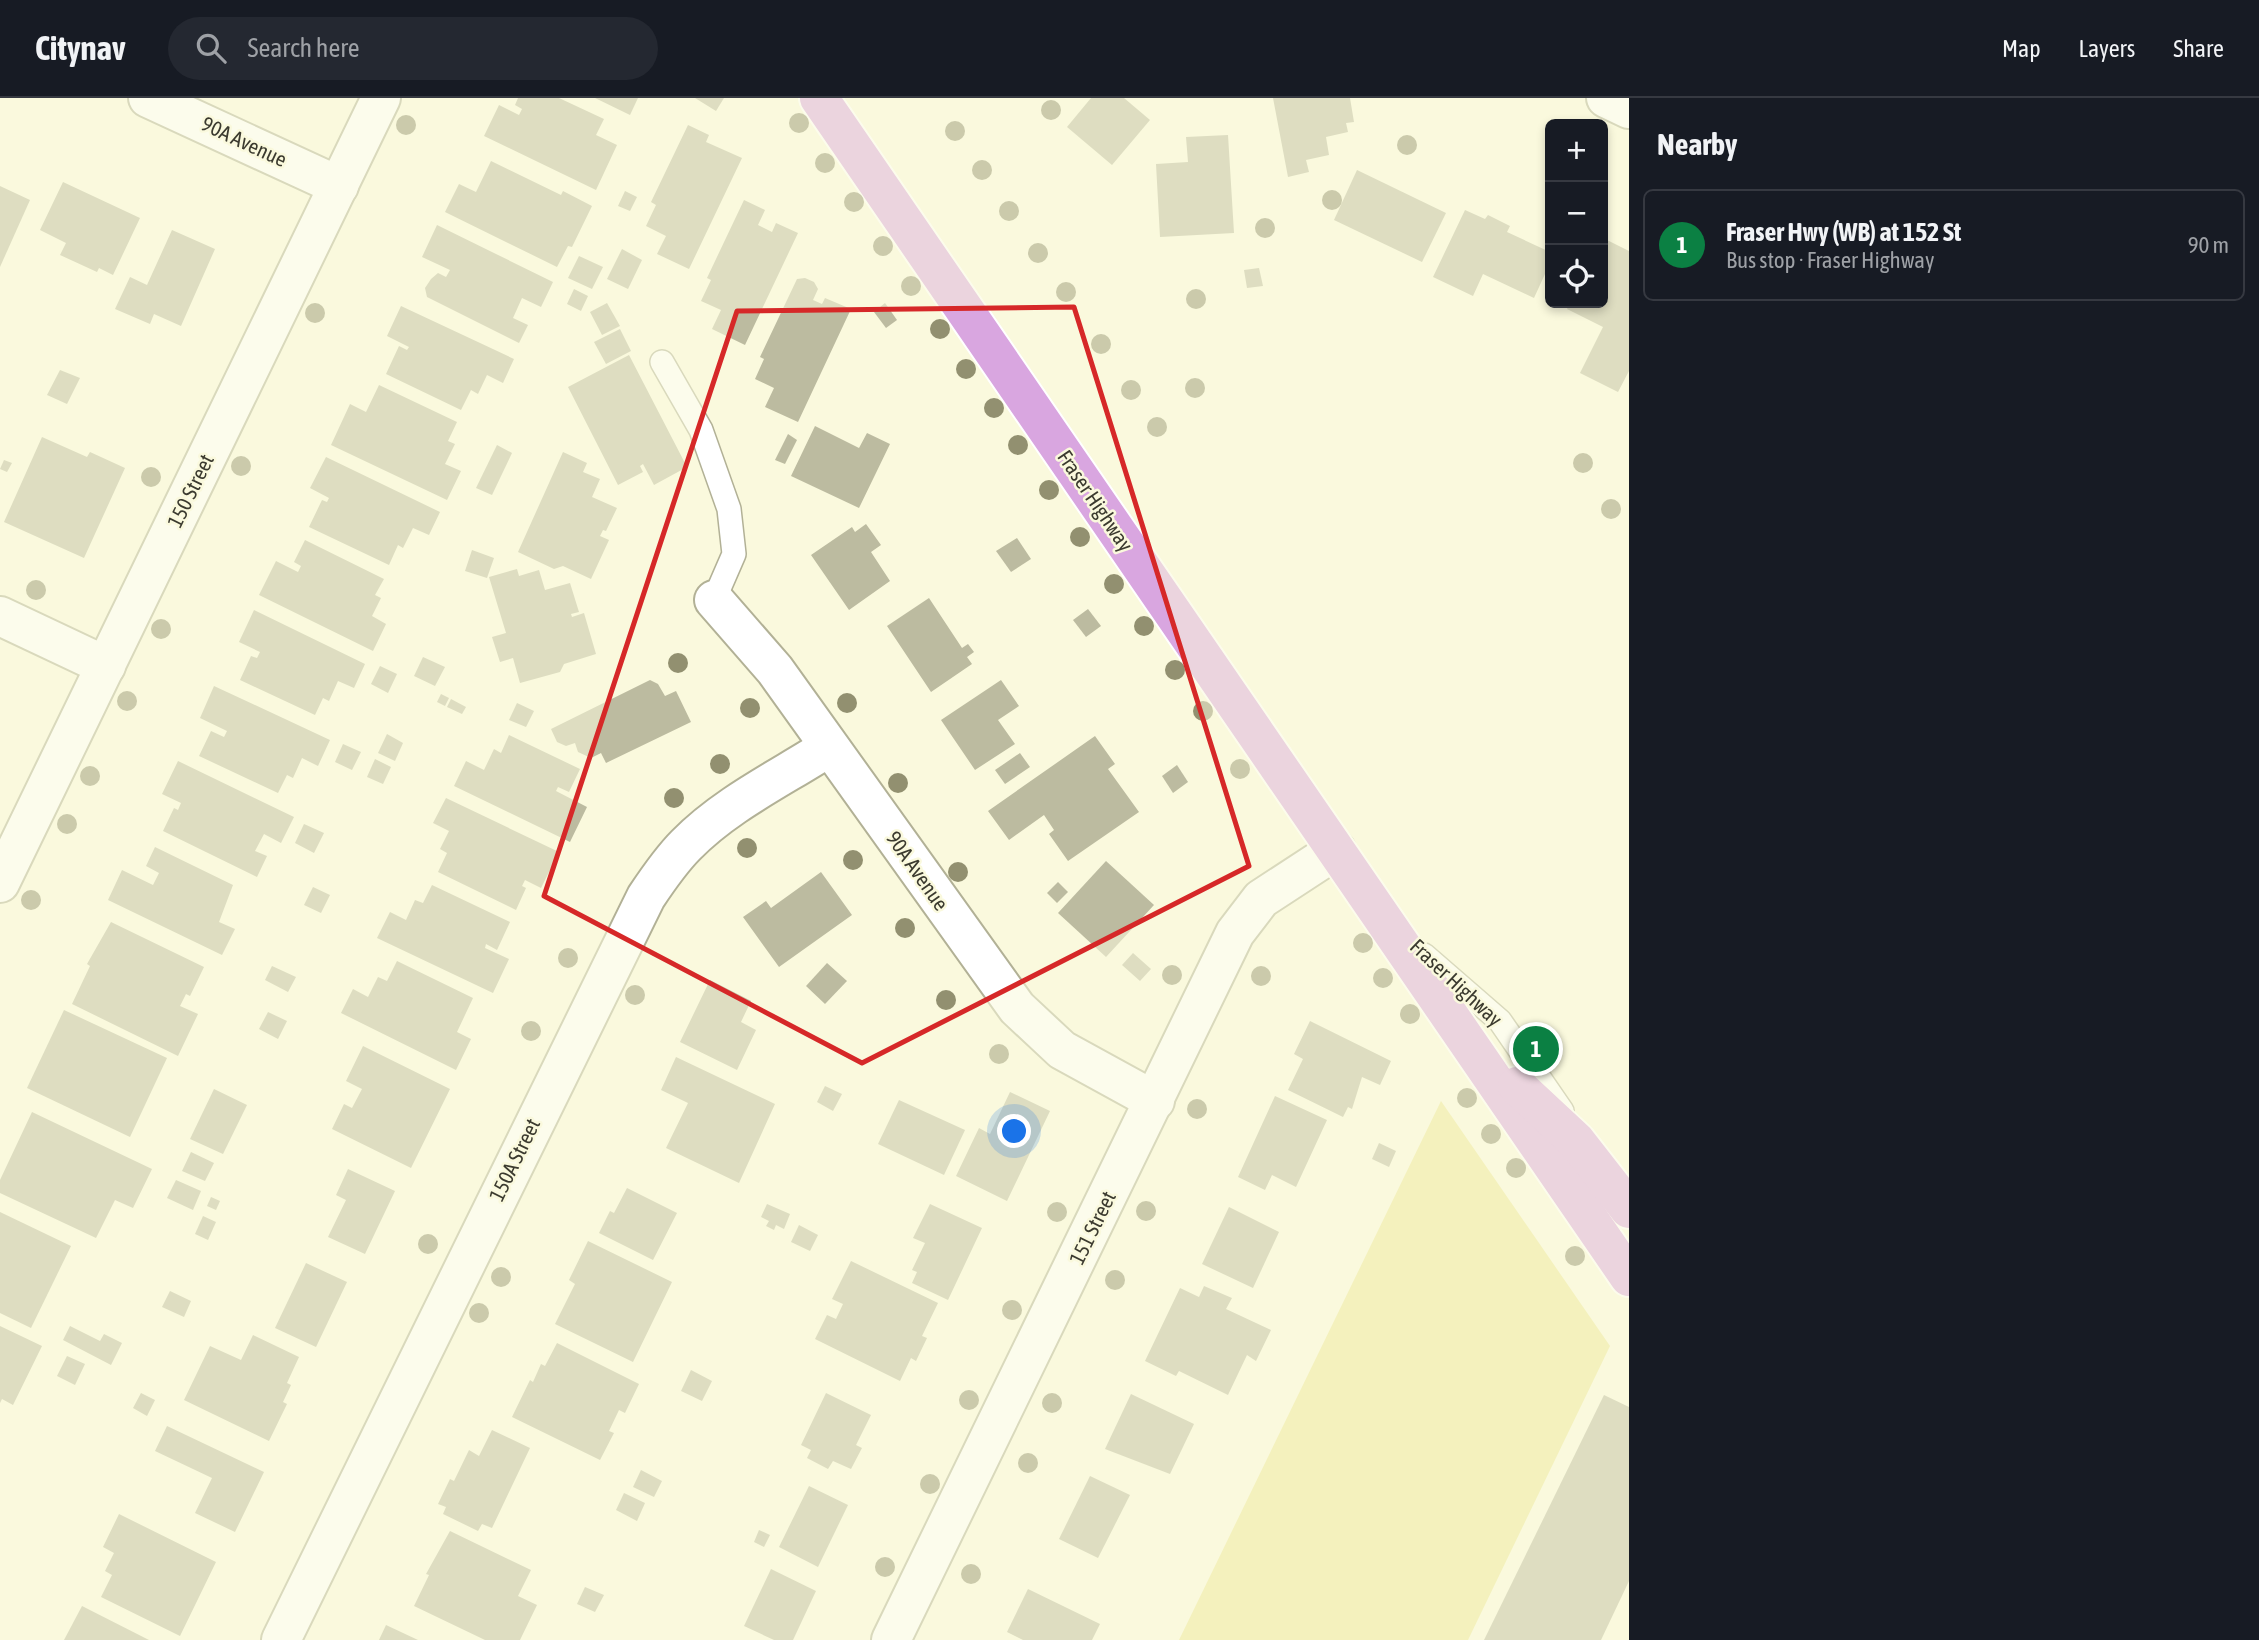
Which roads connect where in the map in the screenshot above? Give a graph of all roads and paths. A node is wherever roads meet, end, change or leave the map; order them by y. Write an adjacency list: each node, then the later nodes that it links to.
1 (148, 98): 6 (street, 90A Avenue)
2 (381, 98): 6 (street, 150 Street)
3 (819, 98): 12 (main road, Fraser Highway)
4 (1606, 98): 5 (street)
5 (1629, 109)
6 (339, 186): 10 (street, 150 Street)
7 (663, 362): 8 (lane)
8 (714, 600): 11 (street, 90A Avenue)
9 (0, 616): 10 (street)
10 (106, 666): 13 (street, 150 Street)
11 (829, 747): 16 (street, 90A Avenue); 19 (street, 150A Street)
12 (1336, 850): 14 (main road, Fraser Highway); 16 (street, 151 Street)
13 (0, 883)
14 (1372, 903): 15 (main road, Fraser Highway); 17 (lane, Fraser Highway)
15 (1467, 1040): 17 (main road, Fraser Highway); 18 (main road, Fraser Highway)
16 (1155, 1101): 20 (street, 151 Street)
17 (1619, 1195)
18 (1629, 1277)
19 (281, 1640)
20 (891, 1640)

